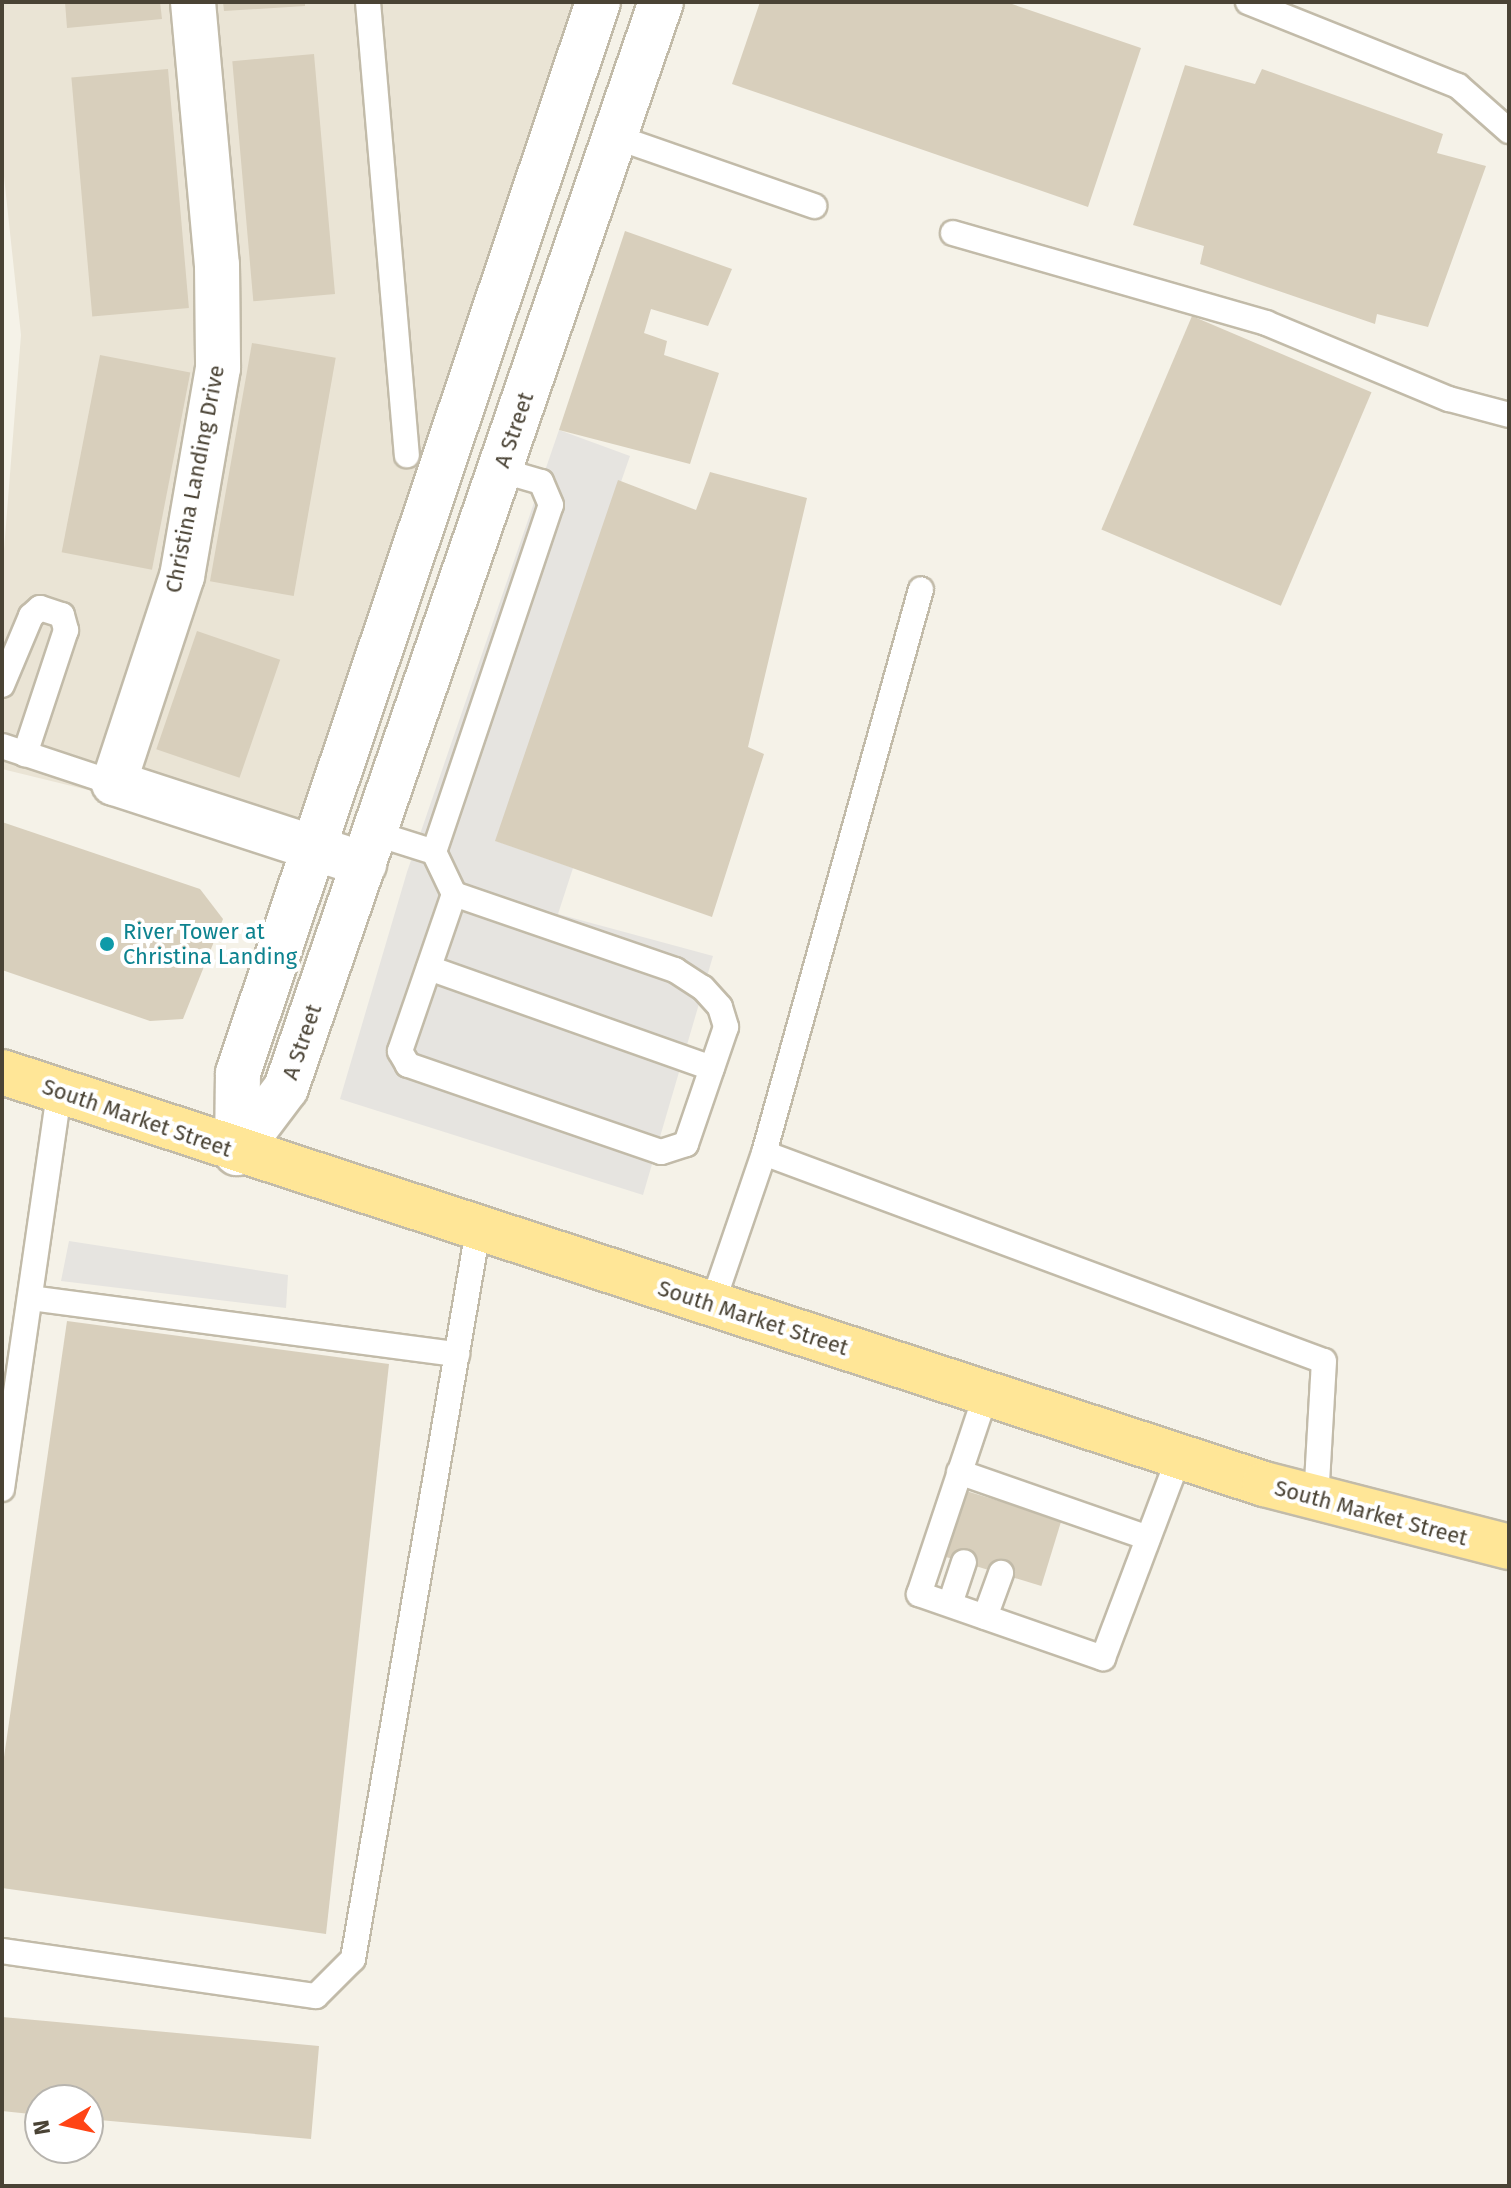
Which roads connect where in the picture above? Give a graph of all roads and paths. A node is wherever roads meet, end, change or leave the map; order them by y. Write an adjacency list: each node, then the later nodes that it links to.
1 (193, 2): 16 (street, Christina Landing Drive)
2 (368, 2): 11 (lane)
3 (598, 2): 17 (street)
4 (661, 2): 7 (street, A Street)
5 (1248, 2): 6 (lane)
6 (1509, 131)
7 (616, 137): 8 (lane); 12 (street, A Street)
8 (814, 206)
9 (953, 233): 10 (lane)
10 (1509, 415)
11 (407, 455)
12 (500, 470): 18 (street, A Street); 19 (lane)
13 (921, 589): 26 (lane)
14 (2, 685): 15 (lane)
15 (13, 750): 16 (lane)
16 (114, 783): 17 (street)
17 (316, 848): 18 (street); 25 (street)
18 (369, 848): 19 (lane); 25 (street, A Street)
19 (434, 852): 20 (lane)
20 (454, 894): 21 (lane); 22 (lane)
21 (429, 968): 22 (lane); 22 (lane)
22 (712, 1068)
23 (2, 1072): 24 (main road, South Market Street)
24 (59, 1091): 25 (main road, South Market Street); 28 (lane)
25 (237, 1153): 27 (main road, South Market Street)
26 (764, 1153): 29 (lane); 35 (lane)
27 (478, 1230): 29 (main road, South Market Street); 30 (lane)
28 (30, 1298): 30 (lane); 34 (lane)
29 (712, 1305): 31 (main road, South Market Street)
30 (457, 1354): 42 (lane)
31 (986, 1394): 32 (main road, South Market Street); 33 (lane)
32 (1179, 1457): 35 (main road, South Market Street); 36 (lane)
33 (959, 1472): 36 (lane); 40 (lane)
34 (2, 1489)
35 (1316, 1499): 37 (main road, South Market Street)
36 (1148, 1538): 41 (lane)
37 (1509, 1547)
38 (964, 1562): 40 (lane)
39 (1001, 1573): 41 (lane)
40 (950, 1604): 41 (lane)
41 (985, 1617)
42 (2, 1951)

